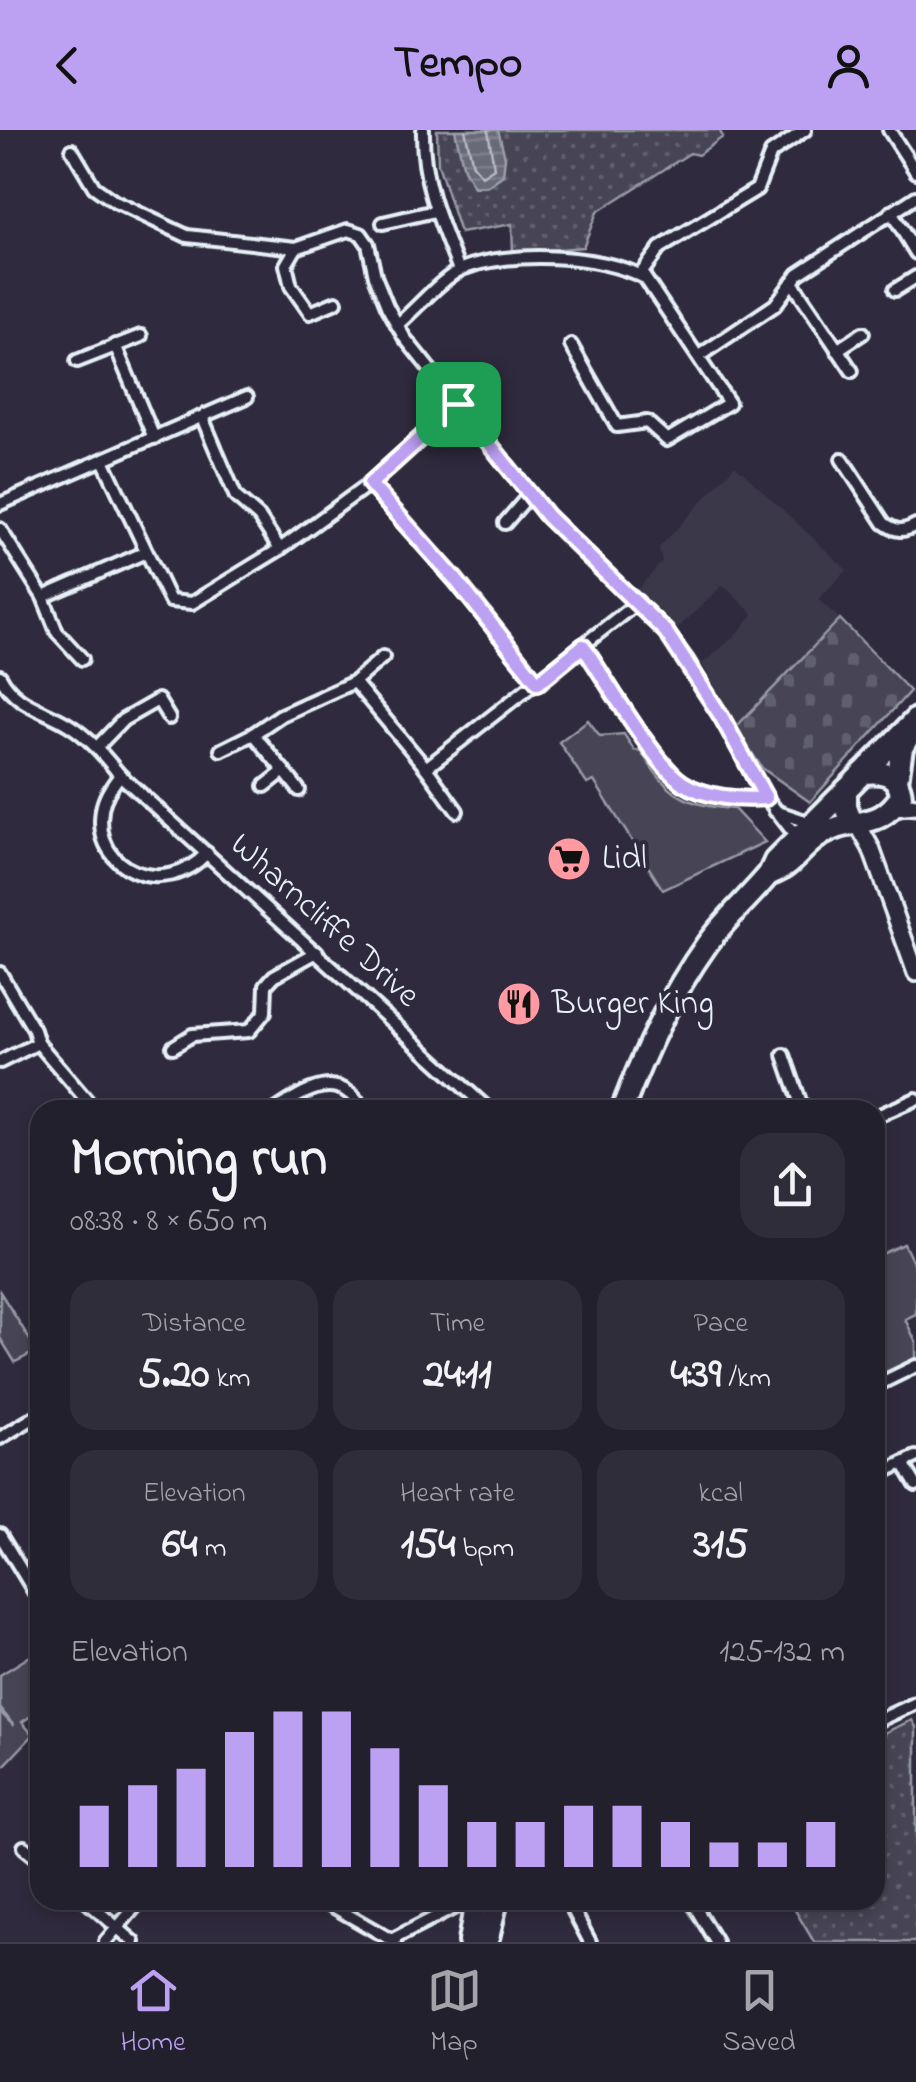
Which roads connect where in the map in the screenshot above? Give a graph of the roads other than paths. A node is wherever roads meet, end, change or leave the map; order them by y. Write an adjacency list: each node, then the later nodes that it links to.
1 (424, 130): 7 (street)
2 (805, 130): 13 (street)
3 (889, 130): 5 (street)
4 (72, 150): 10 (street)
5 (916, 172)
6 (916, 196): 8 (street)
7 (435, 211): 9 (street); 12 (street)
8 (891, 212): 11 (street); 15 (street)
9 (384, 223)
10 (296, 248): 17 (street); 18 (street)
11 (916, 252)
12 (460, 270): 13 (street); 18 (street)
13 (640, 275): 24 (street)
14 (916, 277): 16 (street)
15 (792, 282): 23 (street); 24 (street)
16 (895, 290)
17 (336, 302)
18 (397, 325): 28 (street)
19 (863, 332): 23 (street)
20 (141, 336): 21 (street)
21 (115, 345): 25 (street); 30 (street)
22 (571, 345): 24 (street)
23 (837, 350): 26 (street)
24 (699, 356)
25 (76, 361)
26 (852, 371)
27 (246, 398): 29 (street)
28 (458, 404): 33 (street); 34 (street)
29 (202, 417): 30 (street); 39 (street)
30 (154, 438): 32 (street)
31 (842, 459): 37 (street)
32 (103, 460): 35 (street); 40 (street)
33 (370, 484): 39 (street); 48 (street)
34 (530, 494): 36 (street); 42 (street)
35 (0, 504)
36 (506, 523)
37 (916, 525)
38 (0, 529): 41 (street)
39 (280, 549): 40 (street)
40 (146, 552): 41 (street)
41 (44, 597): 44 (street)
42 (638, 602): 43 (street); 61 (street)
43 (583, 646): 48 (street); 61 (street)
44 (82, 658)
45 (383, 658): 47 (street)
46 (0, 676): 52 (street, Wharncliffe Drive)
47 (354, 682): 51 (street); 54 (street)
48 (538, 683): 54 (street)
49 (169, 718): 52 (street)
50 (916, 721): 56 (highway); 62 (highway)
51 (254, 734): 53 (street); 55 (street)
52 (97, 747): 57 (street, Wharncliffe Drive)
53 (221, 750)
54 (426, 768): 64 (street)
55 (284, 772): 58 (street); 59 (street)
56 (862, 773): 60 (highway); 62 (highway)
57 (120, 776): 68 (street, Wharncliffe Drive); 68 (street)
58 (265, 786)
59 (298, 790)
60 (846, 790): 65 (highway); 66 (highway)
61 (766, 798): 63 (street)
62 (901, 802): 65 (highway); 67 (street)
63 (774, 810): 66 (street); 66 (street)
64 (456, 812)
65 (855, 824): 66 (highway); 67 (street)
66 (806, 836): 80 (highway)
67 (871, 848): 70 (street)
68 (207, 853): 69 (street, Wharncliffe Drive)
69 (316, 952): 73 (street); 79 (street, Wharncliffe Drive)
70 (915, 966)
71 (0, 973): 72 (street)
72 (38, 1043): 75 (street); 76 (street)
73 (173, 1047)
74 (784, 1055): 81 (street)
75 (0, 1062)
76 (86, 1100)
77 (295, 1100): 78 (street)
78 (357, 1100)
79 (478, 1100)
80 (626, 1100)
81 (800, 1100)
82 (916, 1100): 83 (street)
83 (885, 1114)
84 (916, 1366): 85 (street)
85 (885, 1381)
86 (30, 1420): 87 (street)
87 (0, 1438)
88 (916, 1457): 89 (street)
89 (903, 1463): 90 (street); 91 (street)
90 (885, 1471)
91 (916, 1485)
92 (0, 1536): 93 (street)
93 (30, 1585)
94 (916, 1703): 95 (street)
95 (885, 1715)
96 (24, 1846): 97 (street)
97 (30, 1851)
98 (97, 1910): 106 (street)
99 (132, 1910): 106 (street)
100 (340, 1910): 107 (street)
101 (454, 1910): 107 (street)
102 (472, 1910): 110 (highway)
103 (495, 1910): 111 (highway)
104 (573, 1910): 112 (street)
105 (697, 1910): 113 (street)
106 (117, 1928): 108 (street); 109 (street)
107 (394, 1941)
108 (105, 1942)
109 (134, 1942)
110 (469, 1942)
111 (487, 1942)
112 (590, 1942)
113 (716, 1942)

